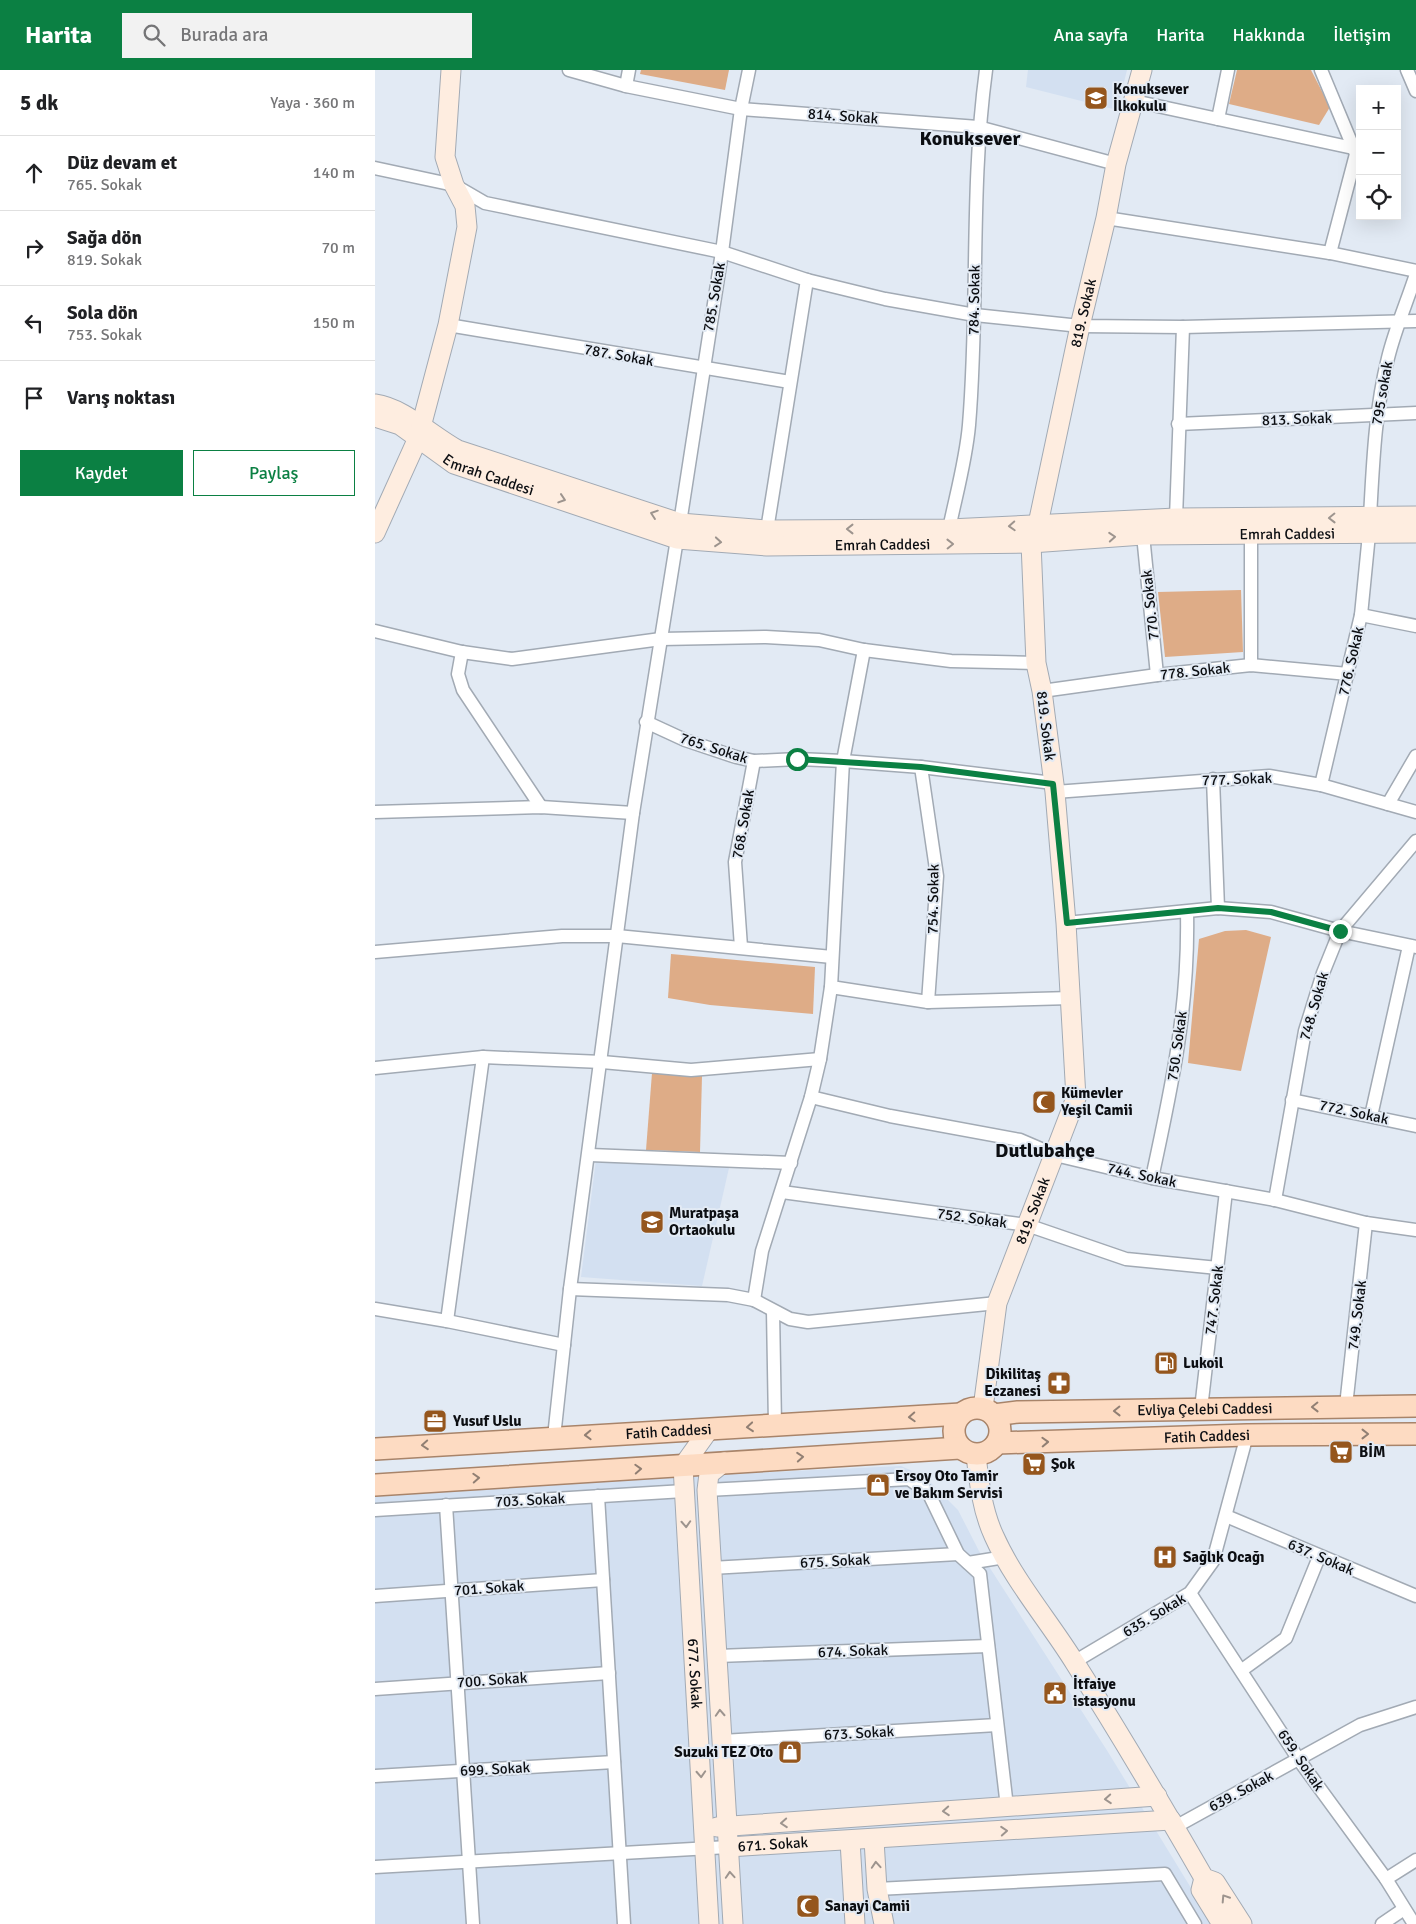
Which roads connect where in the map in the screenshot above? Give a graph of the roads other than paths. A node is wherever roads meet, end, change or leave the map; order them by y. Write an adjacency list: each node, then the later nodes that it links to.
1 (451, 70): 19 (street)
2 (569, 70): 10 (street, 814. Sokak)
3 (629, 70): 10 (street)
4 (749, 70): 13 (street, 785. Sokak)
5 (986, 70): 15 (street, 784. Sokak)
6 (1142, 70): 12 (street, 819. Sokak)
7 (1229, 70): 14 (street)
8 (1321, 70): 16 (street)
9 (1407, 70): 11 (street)
10 (626, 86): 13 (street, 814. Sokak)
11 (1416, 91)
12 (1134, 101): 14 (street); 17 (street, 819. Sokak)
13 (741, 109): 15 (street, 814. Sokak); 21 (street, 785. Sokak)
14 (1219, 119): 16 (street)
15 (978, 128): 17 (street, 814. Sokak); 25 (street, 784. Sokak)
16 (1353, 148): 22 (street)
17 (1116, 164): 20 (street, 819. Sokak)
18 (375, 168): 19 (street)
19 (454, 185): 21 (street); 28 (street)
20 (1106, 218): 22 (street); 29 (street, 819. Sokak)
21 (722, 252): 24 (street); 31 (street, 785. Sokak)
22 (1330, 253): 23 (street)
23 (1416, 273): 26 (street, 795 sokak)
24 (807, 280): 25 (street); 32 (street)
25 (975, 315): 29 (street); 43 (street, 784. Sokak)
26 (1401, 321): 27 (street); 30 (street); 35 (street, 795 sokak)
27 (1416, 321)
28 (449, 326): 31 (street, 787. Sokak); 38 (street)
29 (1080, 326): 30 (street); 41 (street, 819. Sokak)
30 (1183, 327): 37 (street)
31 (702, 368): 32 (street, 787. Sokak); 45 (street, 785. Sokak)
32 (790, 382): 44 (street)
33 (375, 404): 38 (street, Emrah Caddesi)
34 (1416, 413): 35 (street, 813. Sokak)
35 (1378, 415): 37 (street, 813. Sokak); 42 (street, 795 sokak)
36 (375, 418): 38 (street, Emrah Caddesi)
37 (1178, 424): 40 (street)
38 (420, 431): 45 (street, Emrah Caddesi); 46 (street)
39 (1416, 516): 42 (street, Emrah Caddesi)
40 (1176, 518): 41 (street, Emrah Caddesi); 42 (street, Emrah Caddesi, one-way to 40)
41 (1038, 524): 43 (street, Emrah Caddesi, one-way to 43); 50 (street, 819. Sokak)
42 (1369, 525): 47 (street, Emrah Caddesi); 49 (street, Emrah Caddesi); 51 (street, 776. Sokak)
43 (949, 529): 44 (street, Emrah Caddesi, one-way to 44)
44 (767, 530): 45 (street, Emrah Caddesi)
45 (679, 531): 50 (street, Emrah Caddesi, one-way to 50); 54 (street, 785. Sokak)
46 (375, 533)
47 (1416, 533)
48 (1143, 535): 49 (street, Emrah Caddesi); 50 (street, Emrah Caddesi, one-way to 48); 60 (street, 770. Sokak)
49 (1251, 535): 58 (street)
50 (1031, 543): 57 (street, 819. Sokak)
51 (1361, 615): 52 (street); 59 (street, 776. Sokak)
52 (1416, 626)
53 (375, 631): 56 (street)
54 (661, 639): 55 (street); 56 (street); 62 (street, 785. Sokak)
55 (864, 650): 57 (street); 65 (street)
56 (462, 652): 71 (street)
57 (1036, 663): 61 (street, 819. Sokak)
58 (1251, 665): 59 (street, 778. Sokak); 60 (street, 778. Sokak)
59 (1348, 674): 68 (street, 776. Sokak)
60 (1157, 675): 61 (street, 778. Sokak)
61 (1042, 691): 69 (street, 819. Sokak)
62 (646, 722): 64 (street, 765. Sokak); 74 (street, 785. Sokak)
63 (1416, 756): 70 (street)
64 (754, 761): 65 (street, 765. Sokak); 81 (street, 768. Sokak)
65 (843, 761): 66 (street, 765. Sokak); 84 (street)
66 (921, 767): 69 (street, 765. Sokak); 87 (street, 754. Sokak)
67 (1213, 779): 68 (street, 777. Sokak); 69 (street, 777. Sokak); 76 (street)
68 (1321, 785): 70 (street, 777. Sokak)
69 (1054, 788): 78 (street, 819. Sokak)
70 (1388, 804): 73 (street, 777. Sokak)
71 (541, 807): 72 (street); 74 (street)
72 (375, 812)
73 (1416, 812)
74 (633, 813): 80 (street, 785. Sokak)
75 (1416, 841): 79 (street, 748. Sokak)
76 (1218, 908): 77 (street); 79 (street)
77 (1187, 912): 78 (street); 99 (street, 750. Sokak)
78 (1067, 923): 86 (street, 819. Sokak)
79 (1340, 931): 82 (street); 93 (street, 748. Sokak)
80 (617, 936): 81 (street); 83 (street); 90 (street, 785. Sokak)
81 (741, 947): 84 (street)
82 (1413, 947): 94 (street)
83 (375, 952)
84 (832, 957): 85 (street)
85 (831, 987): 87 (street); 89 (street)
86 (1071, 998): 87 (street); 97 (street, 819. Sokak)
87 (928, 1002)
88 (483, 1057): 90 (street); 91 (street); 112 (street)
89 (820, 1059): 90 (street); 92 (street)
90 (602, 1062): 96 (street, 785. Sokak)
91 (375, 1068)
92 (811, 1097): 97 (street, 744. Sokak); 98 (street)
93 (1292, 1100): 94 (street, 772. Sokak); 102 (street, 748. Sokak)
94 (1371, 1116): 95 (street, 772. Sokak)
95 (1416, 1126)
96 (589, 1155): 98 (street); 107 (street, 785. Sokak)
97 (1055, 1155): 99 (street, 744. Sokak); 104 (street, 819. Sokak)
98 (791, 1163): 101 (street)
99 (1152, 1178): 100 (street, 744. Sokak)
100 (1226, 1191): 102 (street, 744. Sokak); 106 (street, 747. Sokak)
101 (782, 1192): 104 (street, 752. Sokak); 108 (street)
102 (1275, 1200): 103 (street, 744. Sokak)
103 (1366, 1223): 105 (street, 744. Sokak); 114 (street, 749. Sokak)
104 (1027, 1225): 106 (street, 752. Sokak); 109 (street, 819. Sokak)
105 (1416, 1230)
106 (1218, 1268): 116 (street, 747. Sokak)
107 (570, 1289): 108 (street); 113 (street, 785. Sokak)
108 (754, 1300): 111 (street)
109 (997, 1302): 111 (street); 117 (street, 819. Sokak)
110 (375, 1309): 112 (street)
111 (773, 1311): 119 (street)
112 (447, 1321): 113 (street)
113 (563, 1345): 123 (street, 785. Sokak)
114 (1346, 1406): 115 (main road, Evliya Çelebi Caddesi); 116 (main road, Evliya Çelebi Caddesi, one-way to 116)
115 (1416, 1406)
116 (1201, 1409): 117 (main road, Evliya Çelebi Caddesi, one-way to 117)
117 (989, 1412): 118 (main road); 124 (main road)
118 (961, 1414): 119 (main road, Fatih Caddesi, one-way to 119); 126 (main road)
119 (775, 1425): 120 (main road, Fatih Caddesi, one-way to 120)
120 (707, 1431): 123 (main road, Fatih Caddesi, one-way to 123); 128 (street)
121 (1416, 1434): 122 (main road, Fatih Caddesi, one-way to 121)
122 (1247, 1435): 124 (main road, Fatih Caddesi, one-way to 122); 135 (street, 635. Sokak)
123 (554, 1437): 125 (main road, Fatih Caddesi, one-way to 125)
124 (997, 1443): 126 (main road)
125 (375, 1449)
126 (968, 1451): 127 (main road, one-way to 126); 137 (street)
127 (724, 1462): 128 (main road); 130 (street, 677. Sokak)
128 (683, 1466): 129 (main road, one-way to 128); 131 (street, 677. Sokak)
129 (375, 1484)
130 (707, 1490): 136 (street); 140 (street, 677. Sokak)
131 (684, 1491): 132 (street, 703. Sokak); 164 (street, 677. Sokak, one-way to 164)
132 (598, 1496): 133 (street, 703. Sokak); 141 (street)
133 (446, 1505): 134 (street, 703. Sokak); 142 (street)
134 (375, 1510)
135 (1226, 1516): 138 (street, 637. Sokak); 143 (street, 635. Sokak)
136 (958, 1554): 139 (street); 140 (street, 675. Sokak)
137 (1005, 1557): 139 (street); 148 (street)
138 (1319, 1557): 145 (street, 637. Sokak); 149 (street)
139 (968, 1564): 146 (street)
140 (711, 1568): 147 (street, 677. Sokak)
141 (603, 1580): 142 (street, 701. Sokak); 150 (street)
142 (451, 1590): 144 (street, 701. Sokak); 151 (street)
143 (1190, 1593): 148 (street, 635. Sokak); 149 (street, 659. Sokak)
144 (375, 1596)
145 (1415, 1597)
146 (988, 1646): 147 (street, 674. Sokak); 154 (street)
147 (718, 1656): 155 (street, 677. Sokak, one-way to 147)
148 (1075, 1662): 160 (street)
149 (1242, 1670): 156 (street, 659. Sokak)
150 (609, 1673): 151 (street, 700. Sokak); 157 (street)
151 (457, 1682): 152 (street, 700. Sokak); 158 (street)
152 (375, 1689)
153 (1416, 1707): 156 (street, 639. Sokak)
154 (997, 1725): 155 (street, 673. Sokak); 161 (street)
155 (722, 1741): 163 (street, 677. Sokak)
156 (1299, 1760): 162 (street, 639. Sokak); 174 (street, 659. Sokak)
157 (614, 1762): 158 (street, 699. Sokak); 169 (street)
158 (463, 1771): 159 (street, 699. Sokak); 171 (street)
159 (375, 1776)
160 (1157, 1796): 161 (street, 671. Sokak, one-way to 161); 162 (street)
161 (1007, 1807): 163 (street, 671. Sokak, one-way to 163)
162 (1173, 1823): 165 (street, 671. Sokak, one-way to 162); 173 (street)
163 (728, 1827): 164 (street, 671. Sokak); 167 (street, 677. Sokak)
164 (704, 1828): 168 (street, 677. Sokak)
165 (874, 1840): 166 (street, 671. Sokak); 175 (street, one-way to 165)
166 (850, 1841): 167 (street, 671. Sokak); 181 (street)
167 (728, 1847): 168 (street, 671. Sokak); 180 (street, 677. Sokak, one-way to 167)
168 (705, 1848): 169 (street, 671. Sokak); 179 (street, 677. Sokak)
169 (620, 1853): 171 (street, 671. Sokak); 178 (street)
170 (1416, 1860): 174 (street)
171 (469, 1862): 172 (street, 671. Sokak); 177 (street)
172 (375, 1867)
173 (1204, 1878): 184 (street); 185 (street, one-way to 173)
174 (1386, 1879): 176 (street, 659. Sokak)
175 (877, 1888): 182 (street); 183 (street)
176 (1404, 1909): 186 (street); 187 (street, 659. Sokak)
177 (473, 1924)
178 (624, 1924)
179 (709, 1924)
180 (733, 1924)
181 (855, 1924)
182 (884, 1924)
183 (1195, 1924)
184 (1222, 1924)
185 (1242, 1924)
186 (1382, 1924)
187 (1414, 1924)

